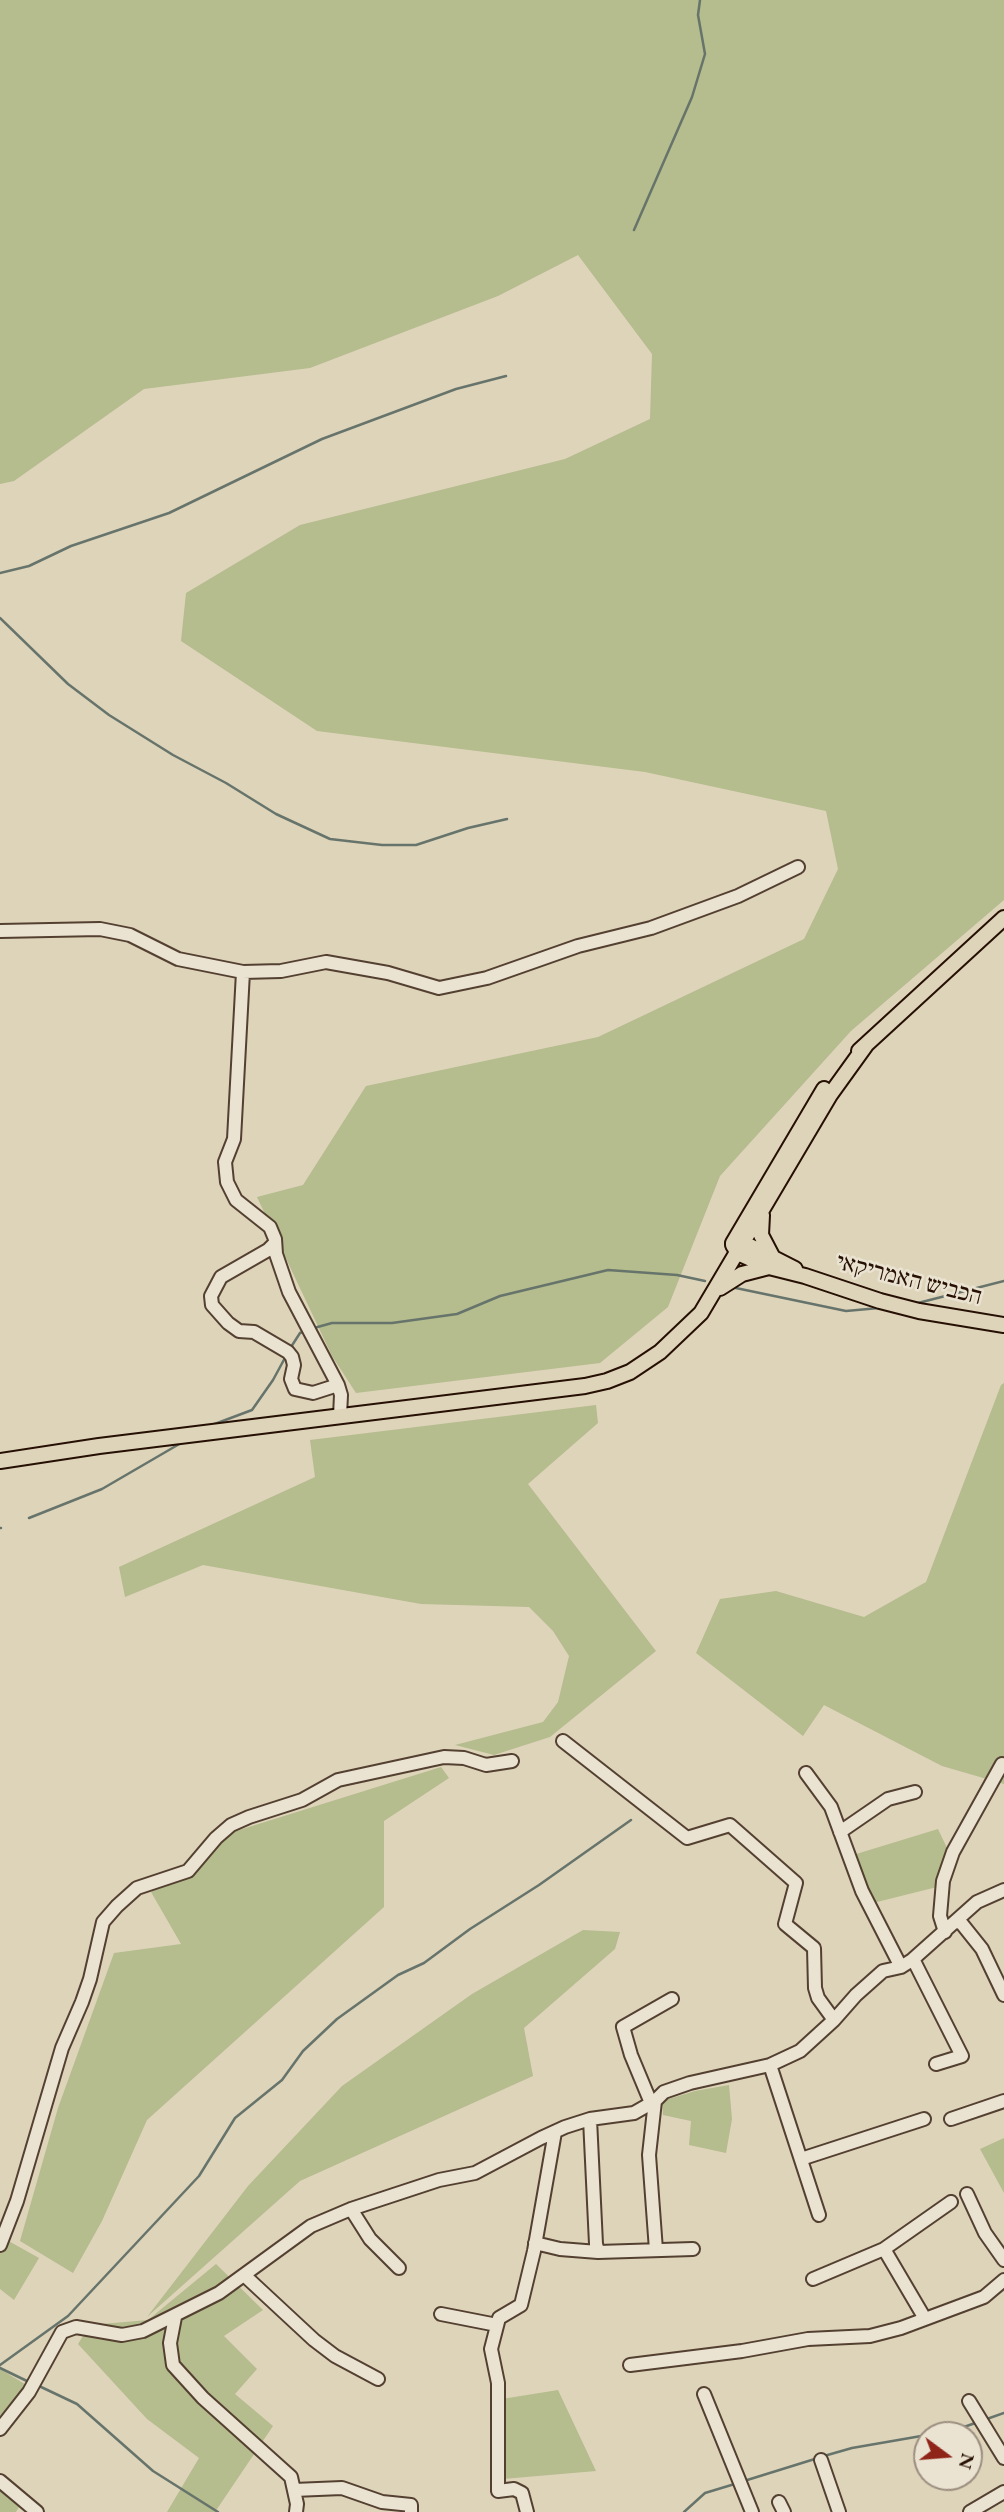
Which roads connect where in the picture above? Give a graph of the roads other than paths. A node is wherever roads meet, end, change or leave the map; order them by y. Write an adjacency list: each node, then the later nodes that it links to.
1 (798, 867): 4 (street)
2 (1004, 918): 5 (main road)
3 (0, 931): 4 (street)
4 (243, 972): 7 (street)
5 (866, 1045): 6 (main road); 8 (main road)
6 (762, 1213): 8 (main road); 9 (main road)
7 (275, 1243): 13 (street); 13 (street)
8 (738, 1247): 9 (main road, הכביש האמריקאי); 10 (main road); 12 (main road)
9 (771, 1262): 10 (main road); 11 (main road, הכביש האמריקאי)
10 (713, 1294): 12 (main road)
11 (1004, 1325)
12 (673, 1340): 14 (main road)
13 (338, 1385): 14 (street)
14 (340, 1416): 15 (main road)
15 (3, 1458)
16 (563, 1741): 29 (street)
17 (512, 1761): 44 (street)
18 (1002, 1764): 24 (street)
19 (806, 1773): 21 (street)
20 (915, 1792): 21 (street)
21 (840, 1832): 26 (street)
22 (1004, 1890): 23 (street)
23 (956, 1921): 24 (street); 27 (street)
24 (945, 1932): 25 (street)
25 (913, 1959): 26 (street); 30 (street)
26 (901, 1967): 29 (street)
27 (1004, 1995)
28 (672, 1999): 33 (street)
29 (834, 2020): 31 (street)
30 (936, 2064)
31 (770, 2065): 33 (street); 38 (street)
32 (1004, 2101): 36 (street)
33 (653, 2102): 34 (street); 47 (street)
34 (590, 2119): 37 (street); 48 (street)
35 (924, 2119): 38 (street)
36 (951, 2119)
37 (555, 2132): 41 (street); 43 (street)
38 (801, 2159): 42 (street)
39 (967, 2194): 49 (street)
40 (951, 2202): 46 (street)
41 (351, 2208): 50 (street); 51 (street)
42 (819, 2215)
43 (536, 2243): 48 (street); 57 (street)
44 (0, 2245)
45 (693, 2249): 47 (street)
46 (884, 2249): 52 (street); 56 (street)
47 (656, 2250): 48 (street)
48 (598, 2252)
49 (1004, 2260)
50 (399, 2268)
51 (244, 2275): 55 (street); 59 (street)
52 (813, 2279)
53 (1004, 2280): 56 (street)
54 (441, 2314): 57 (street)
55 (175, 2317): 62 (street); 66 (street)
56 (924, 2318): 58 (street)
57 (497, 2325): 71 (street)
58 (629, 2365)
59 (378, 2379)
60 (704, 2394): 72 (street)
61 (969, 2401): 63 (street)
62 (0, 2429)
63 (1004, 2458)
64 (821, 2460): 73 (street)
65 (0, 2481): 68 (street)
66 (294, 2490): 69 (street); 70 (street)
67 (1004, 2492): 74 (street)
68 (37, 2512)
69 (296, 2512)
70 (411, 2512)
71 (527, 2512)
72 (752, 2512)
73 (839, 2512)
74 (970, 2512)

